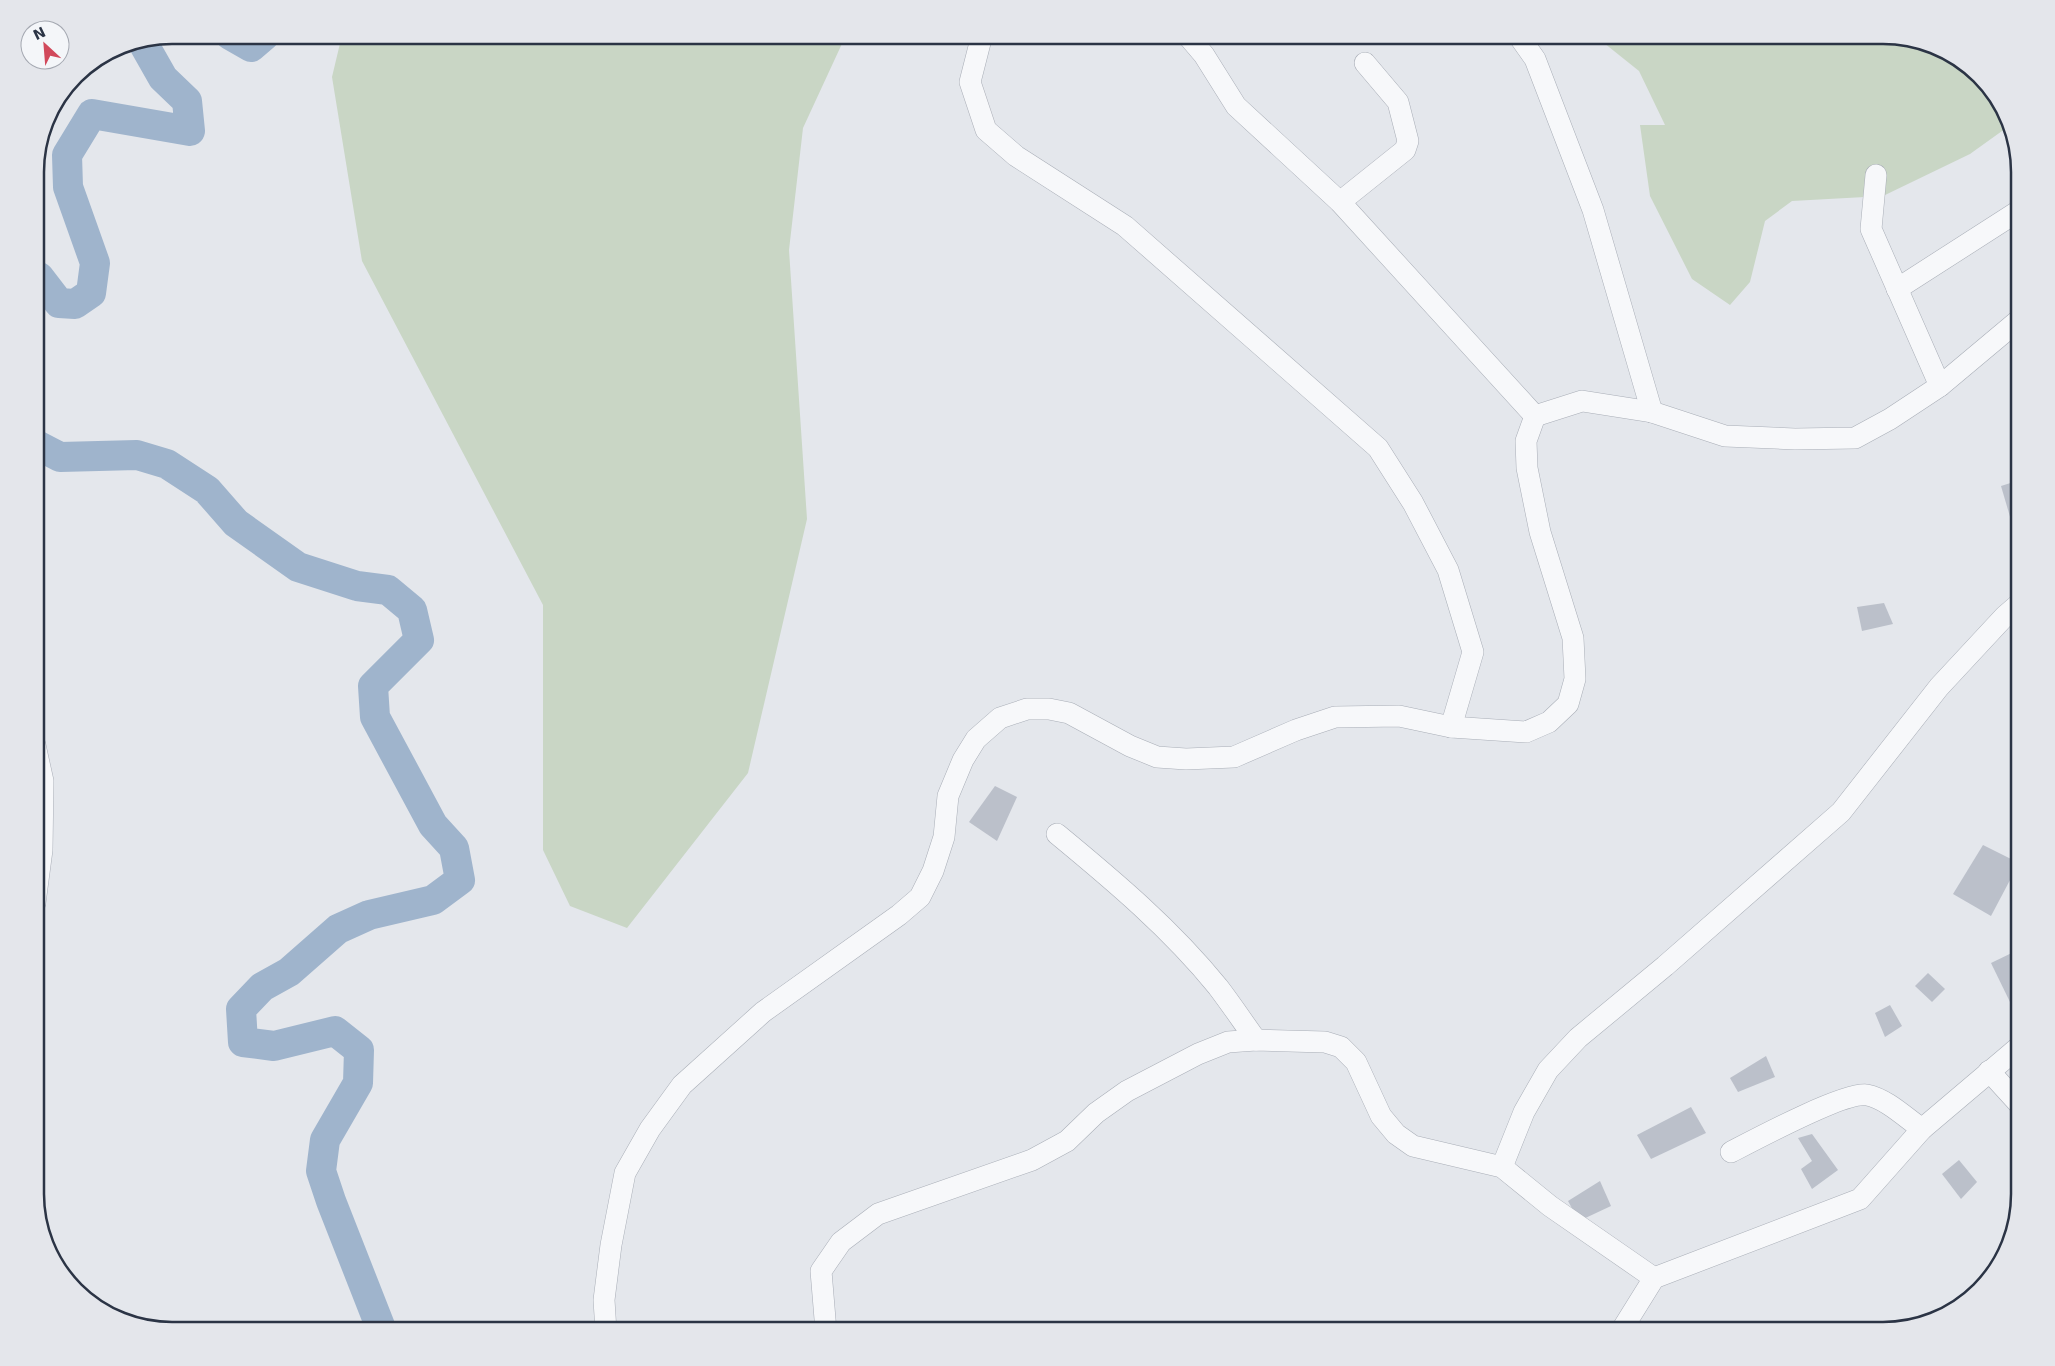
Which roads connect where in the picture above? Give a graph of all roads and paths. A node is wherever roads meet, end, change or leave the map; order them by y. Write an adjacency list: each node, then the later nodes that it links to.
1 (980, 44): 14 (street)
2 (1194, 44): 6 (street)
3 (1524, 44): 11 (street)
4 (1365, 63): 6 (street)
5 (1876, 174): 8 (street)
6 (1340, 202): 12 (street)
7 (2011, 216): 8 (street)
8 (1897, 290): 10 (street)
9 (2011, 327): 10 (street)
10 (1940, 386): 11 (street)
11 (1652, 412): 12 (street)
12 (1535, 416): 14 (street)
13 (2011, 611): 22 (street)
14 (1451, 727): 24 (street)
15 (1057, 834): 16 (street)
16 (1256, 1040): 22 (street); 25 (street)
17 (2011, 1053): 18 (street)
18 (1989, 1071): 19 (street); 20 (street)
19 (2011, 1095)
20 (1922, 1129): 21 (street); 23 (street)
21 (1731, 1152)
22 (1502, 1166): 23 (street)
23 (1654, 1278): 26 (street)
24 (605, 1322)
25 (825, 1322)
26 (1626, 1322)

